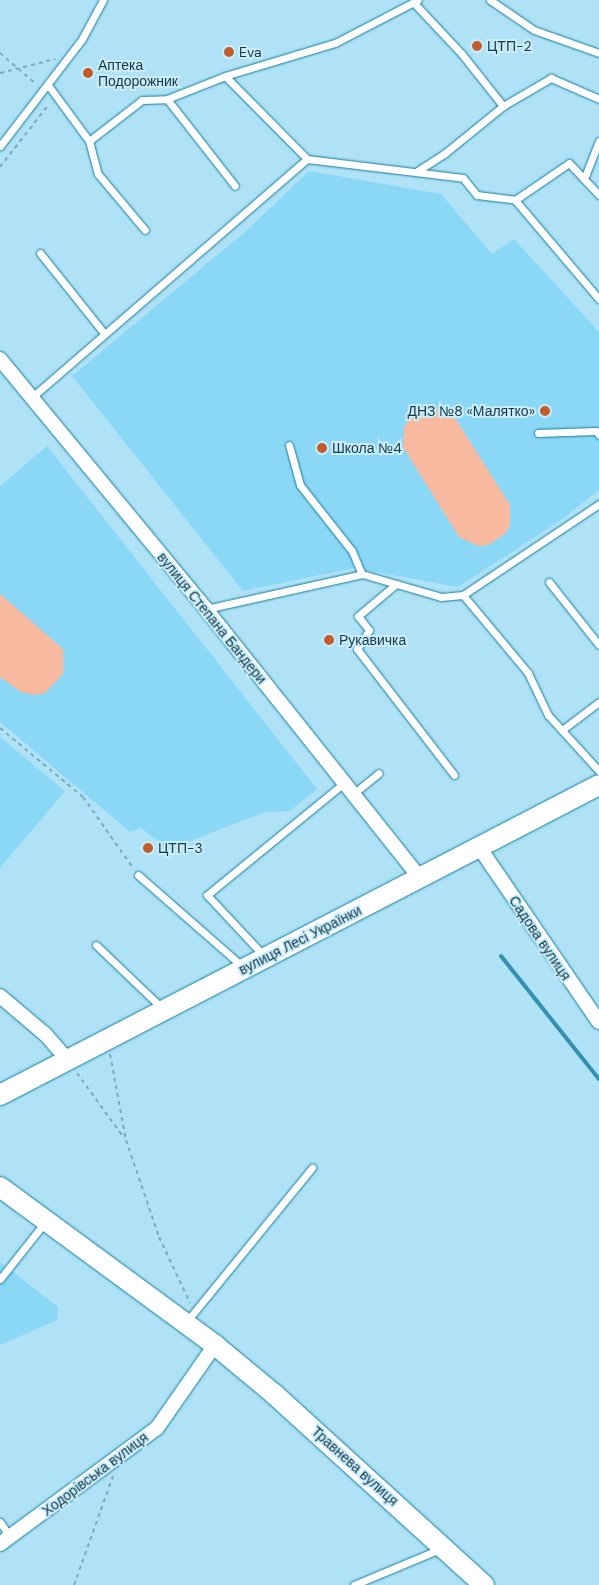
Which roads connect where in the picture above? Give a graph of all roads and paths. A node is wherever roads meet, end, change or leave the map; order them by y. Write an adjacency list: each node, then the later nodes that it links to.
1 (103, 0): 6 (lane)
2 (490, 0): 5 (lane)
3 (416, 1): 9 (lane); 14 (lane)
4 (0, 53): 7 (path)
5 (599, 53)
6 (70, 55): 7 (path); 10 (lane)
7 (18, 68): 8 (path); 10 (path)
8 (0, 73)
9 (224, 76): 12 (lane); 18 (lane)
10 (46, 88): 11 (lane); 17 (lane)
11 (56, 96): 16 (lane); 19 (path)
12 (167, 99): 16 (lane); 22 (lane)
13 (599, 99): 14 (lane)
14 (503, 106): 20 (lane)
15 (599, 141): 21 (lane)
16 (89, 142): 25 (lane)
17 (0, 146)
18 (307, 159): 20 (lane); 28 (lane)
19 (0, 167)
20 (416, 172): 24 (lane)
21 (584, 179): 23 (lane); 24 (lane)
22 (235, 186)
23 (599, 195)
24 (515, 200): 27 (lane)
25 (145, 230)
26 (40, 253): 28 (lane)
27 (599, 299)
28 (103, 332): 30 (lane)
29 (0, 360): 30 (street, вулиця Степана Бандери)
30 (30, 399): 39 (street, вулиця Степана Бандери)
31 (538, 433): 32 (lane)
32 (599, 436)
33 (288, 445): 35 (lane)
34 (599, 504): 38 (lane)
35 (362, 574): 37 (lane); 39 (lane)
36 (549, 582): 40 (lane)
37 (396, 584): 38 (lane); 46 (lane)
38 (463, 595): 43 (lane)
39 (206, 609): 48 (street, вулиця Степана Бандери)
40 (599, 645)
41 (599, 702): 43 (lane)
42 (0, 728): 50 (path)
43 (562, 730): 44 (lane)
44 (599, 771)
45 (379, 773): 48 (lane)
46 (454, 774)
47 (599, 784): 49 (street, вулиця Лесі Українки)
48 (349, 789): 51 (street, вулиця Степана Бандери); 53 (lane)
49 (481, 850): 51 (street, вулиця Лесі Українки); 57 (street, Садова вулиця)
50 (138, 875): 54 (lane)
51 (421, 879): 53 (street, вулиця Лесі Українки)
52 (96, 945): 56 (lane)
53 (266, 957): 54 (street, вулиця Лесі Українки)
54 (244, 968): 56 (street, вулиця Лесі Українки)
55 (0, 996): 59 (street)
56 (164, 1010): 58 (street, вулиця Лесі Українки)
57 (599, 1022)
58 (108, 1039): 59 (street, вулиця Лесі Українки); 61 (path)
59 (67, 1059): 60 (street, вулиця Лесі Українки); 61 (path)
60 (0, 1095)
61 (126, 1140): 66 (path)
62 (312, 1168): 66 (lane)
63 (0, 1187): 64 (street)
64 (46, 1221): 65 (lane); 66 (street)
65 (0, 1279)
66 (190, 1317): 67 (street)
67 (218, 1348): 68 (street, Ходорівська вулиця); 71 (street, Травнева вулиця)
68 (120, 1458): 70 (street, Ходорівська вулиця); 72 (path)
69 (0, 1522): 70 (lane)
70 (5, 1541)
71 (445, 1547): 73 (lane); 74 (street, Травнева вулиця)
72 (74, 1585)
73 (354, 1585)
74 (484, 1585)

